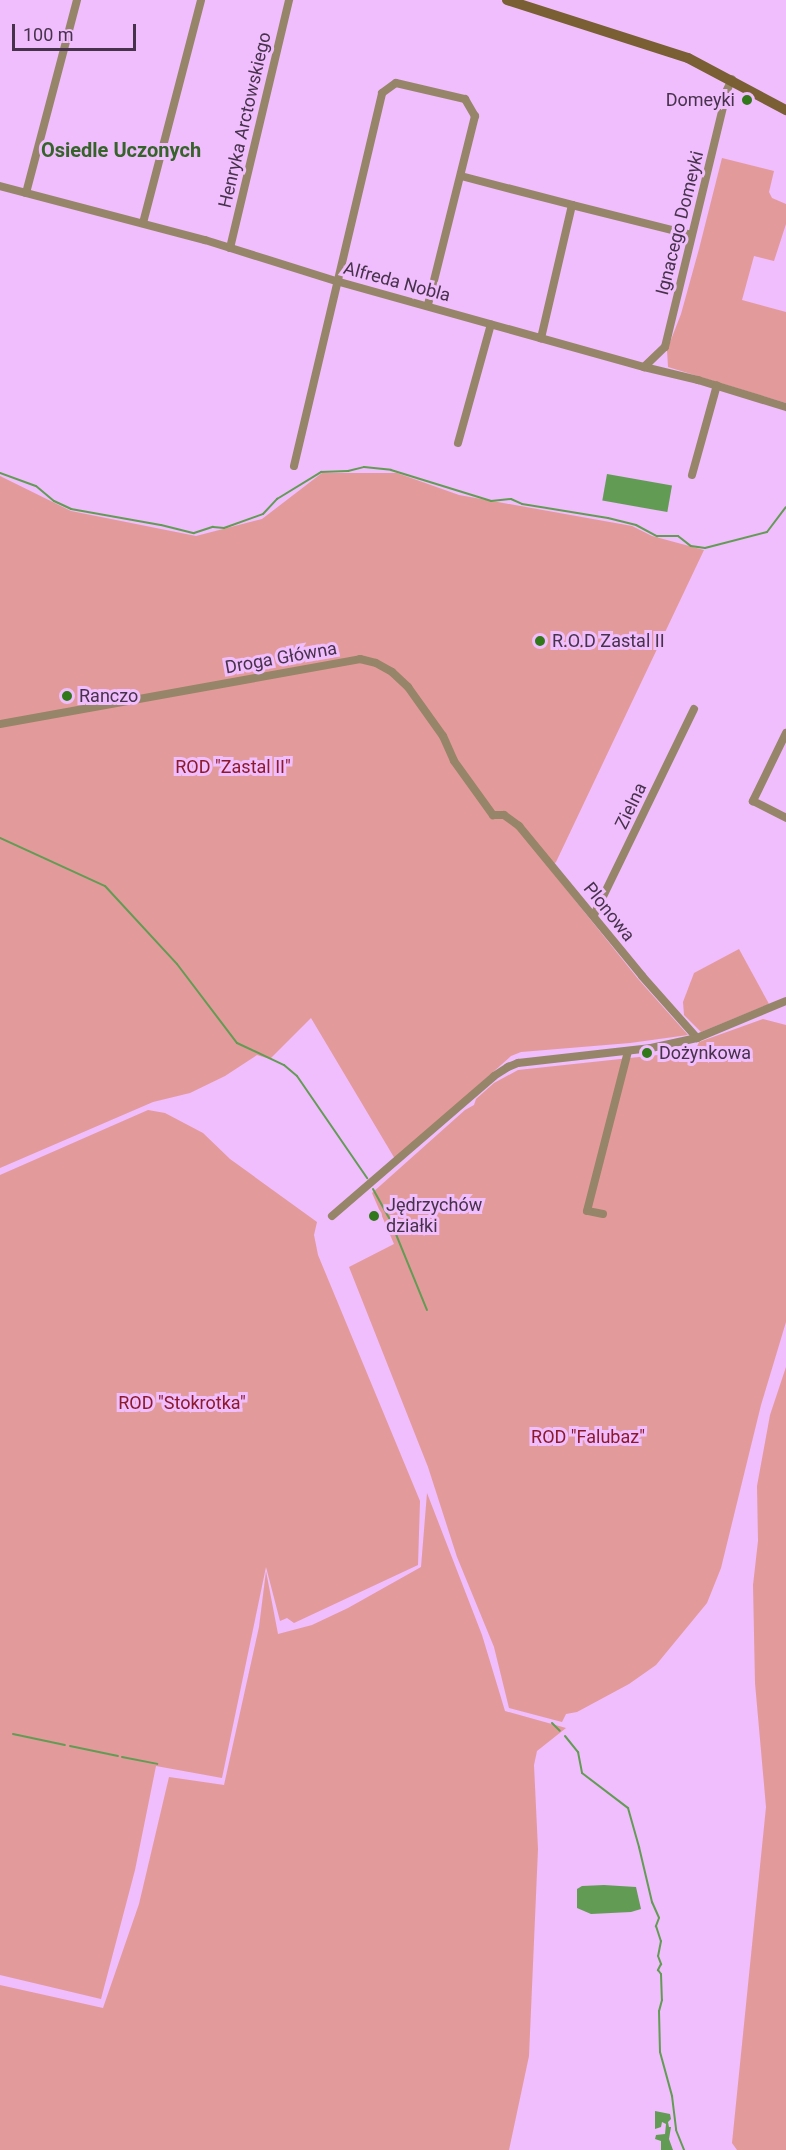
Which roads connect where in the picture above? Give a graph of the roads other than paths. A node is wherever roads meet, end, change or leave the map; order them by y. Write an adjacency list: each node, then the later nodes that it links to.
1 (77, 0): 9 (street)
2 (201, 0): 11 (street)
3 (289, 0): 13 (street, Henryka Arctowskiego)
4 (507, 0): 5 (main road)
5 (732, 79): 6 (main road); 12 (street, Ignacego Domeyki)
6 (786, 110)
7 (461, 176): 10 (street); 14 (street); 15 (street)
8 (0, 186): 9 (street, Alfreda Nobla)
9 (26, 194): 11 (street, Alfreda Nobla)
10 (572, 205): 12 (street); 17 (street)
11 (143, 223): 13 (street, Alfreda Nobla)
12 (691, 235): 18 (street, Ignacego Domeyki)
13 (230, 248): 14 (street, Alfreda Nobla)
14 (336, 281): 15 (street, Alfreda Nobla); 22 (street)
15 (428, 305): 16 (street, Alfreda Nobla)
16 (491, 324): 17 (street, Alfreda Nobla); 21 (street)
17 (541, 338): 18 (street, Alfreda Nobla)
18 (644, 367): 19 (street, Alfreda Nobla)
19 (717, 385): 20 (street, Alfreda Nobla); 23 (street)
20 (786, 407)
21 (458, 443)
22 (294, 466)
23 (692, 476)
24 (694, 709): 29 (street, Zielna)
25 (0, 724): 27 (street, Droga Główna)
26 (786, 733): 28 (street)
27 (493, 815): 29 (street, Plonowa)
28 (786, 818)
29 (594, 915): 31 (street, Plonowa)
30 (786, 1001): 31 (street)
31 (697, 1038): 32 (street)
32 (628, 1051): 33 (street); 34 (street)
33 (603, 1214)
34 (332, 1216)

